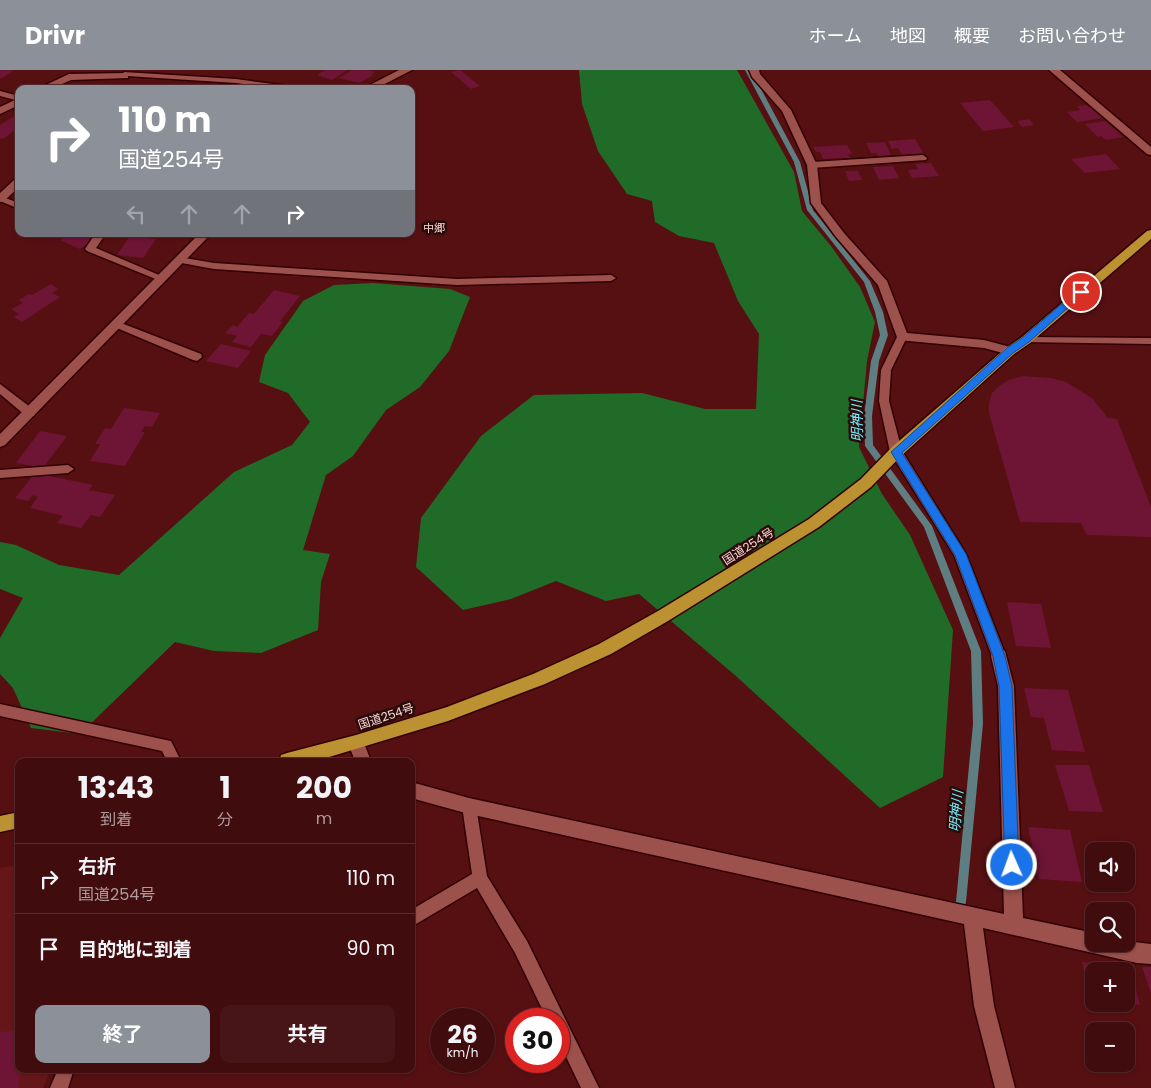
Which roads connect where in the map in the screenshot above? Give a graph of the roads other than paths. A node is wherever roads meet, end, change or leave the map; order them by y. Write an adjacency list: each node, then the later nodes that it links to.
1 (406, 70): 8 (street)
2 (754, 70): 15 (street)
3 (1054, 70): 13 (street)
4 (128, 74): 5 (street); 6 (street); 7 (lane)
5 (51, 85)
6 (116, 85)
7 (266, 85)
8 (375, 85)
9 (0, 93): 10 (lane)
10 (15, 99)
11 (15, 102): 12 (street)
12 (0, 111)
13 (1151, 152)
14 (923, 158): 15 (lane)
15 (812, 164): 26 (street)
16 (15, 185): 17 (street)
17 (1, 199): 18 (lane)
18 (15, 204)
19 (1151, 233): 27 (highway, 国道254号)
20 (99, 237): 23 (lane)
21 (202, 237): 22 (street)
22 (180, 260): 23 (street); 24 (lane)
23 (162, 278): 25 (street)
24 (611, 278)
25 (116, 324): 30 (lane); 32 (street)
26 (902, 337): 29 (street); 34 (lane)
27 (1026, 340): 28 (lane); 29 (highway, 国道254号)
28 (1151, 341)
29 (1010, 351): 34 (highway, 国道254号)
30 (198, 356)
31 (0, 388): 32 (lane)
32 (30, 413): 33 (street)
33 (0, 442)
34 (896, 452): 37 (lane); 39 (highway, 国道254号)
35 (68, 469): 36 (lane)
36 (0, 474)
37 (999, 656): 50 (street)
38 (0, 710): 40 (lane)
39 (356, 744): 41 (highway, 国道254号); 42 (street)
40 (172, 758)
41 (299, 758)
42 (362, 758)
43 (415, 791): 44 (street)
44 (469, 806): 47 (lane); 48 (street)
45 (15, 821): 46 (highway)
46 (0, 824)
47 (480, 878): 49 (lane); 54 (lane)
48 (972, 915): 50 (street); 59 (street)
49 (415, 918)
50 (1014, 925): 51 (street)
51 (1085, 942)
52 (1132, 952): 53 (street)
53 (1151, 954)
54 (551, 1008)
55 (570, 1047): 58 (lane)
56 (65, 1073): 57 (lane)
57 (59, 1088)
58 (590, 1088)
59 (1005, 1088)

